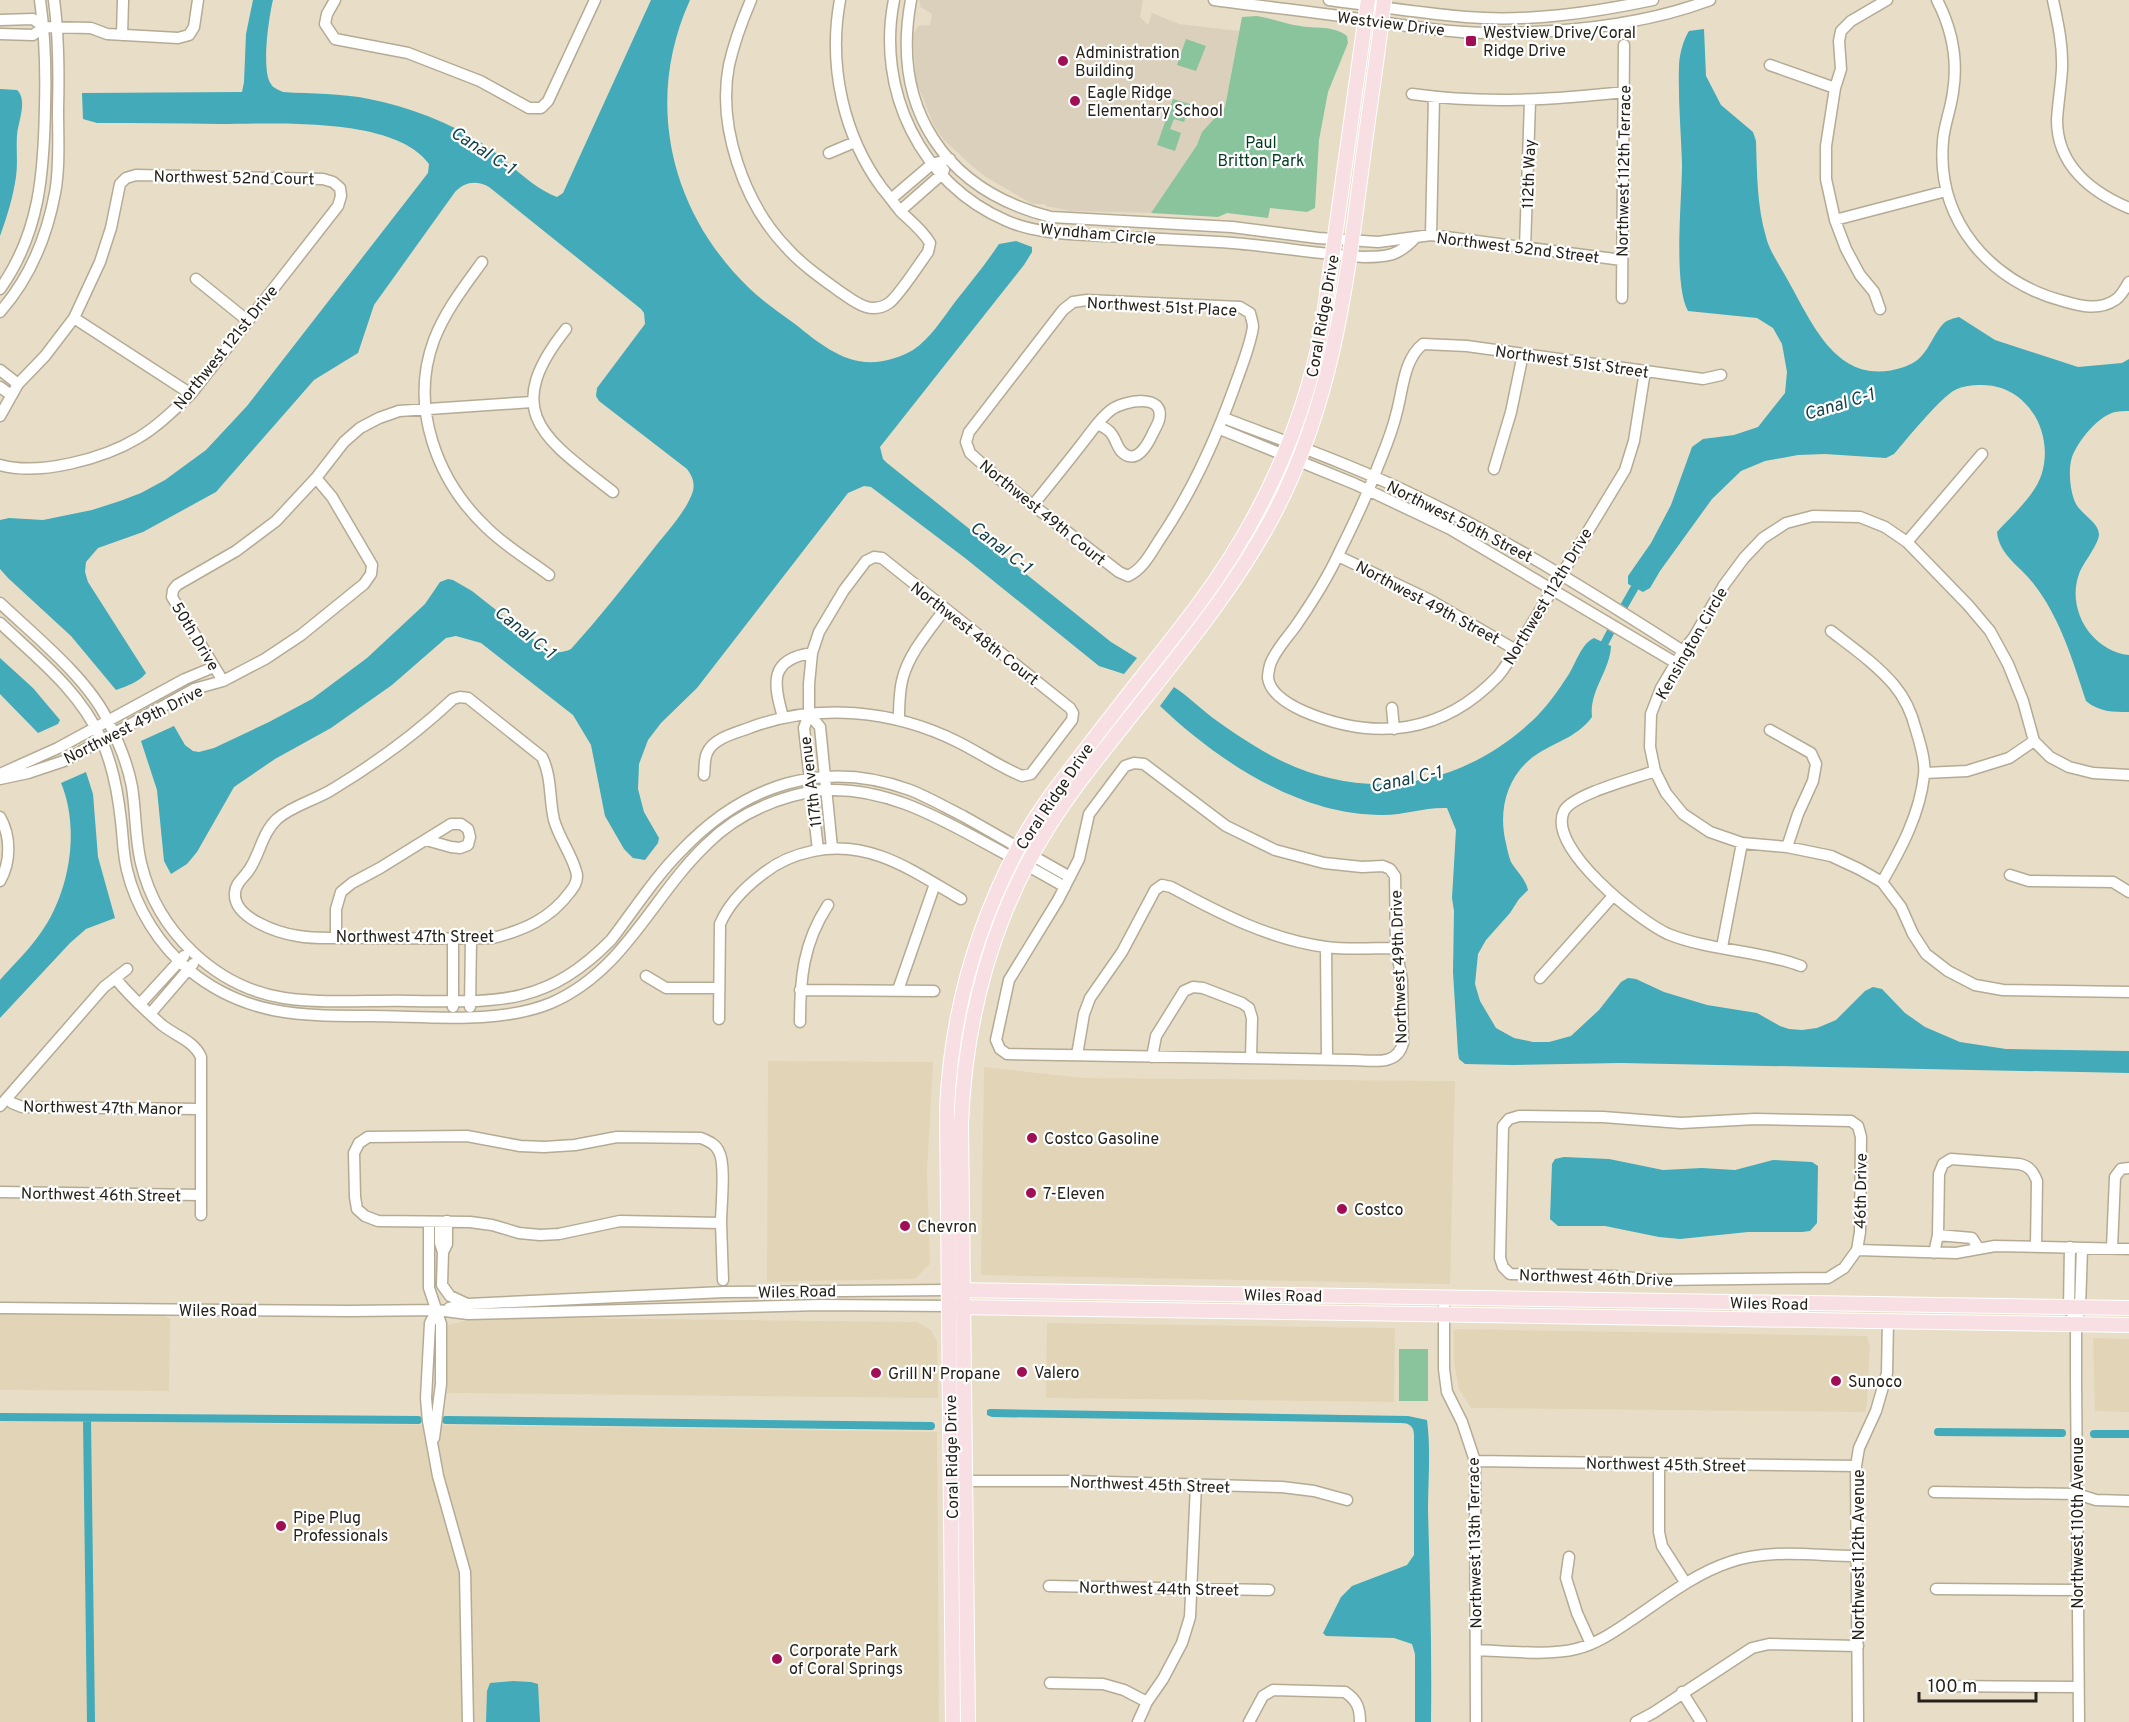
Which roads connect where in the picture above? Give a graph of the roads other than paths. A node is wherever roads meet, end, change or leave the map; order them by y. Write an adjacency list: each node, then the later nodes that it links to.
1 (40, 0): 23 (street)
2 (54, 0): 24 (street)
3 (123, 0): 26 (street)
4 (198, 0): 26 (street)
5 (335, 0): 6 (street)
6 (595, 0)
7 (751, 0): 45 (street)
8 (840, 0): 34 (street)
9 (894, 0): 37 (street, Wyndham Circle)
10 (911, 0): 36 (street, Wyndham Circle)
11 (1214, 0): 21 (street, Westview Drive)
12 (1329, 0): 18 (street, Westview Drive)
13 (1653, 0): 19 (street, Westview Drive)
14 (1710, 0): 22 (street, Westview Drive)
15 (1887, 0): 29 (street)
16 (1937, 0): 41 (street)
17 (2053, 0): 44 (street)
18 (1368, 2): 19 (street, Westview Drive); 21 (main road, Coral Ridge Drive)
19 (1383, 4): 22 (main road, Coral Ridge Drive)
20 (0, 20): 23 (street)
21 (1366, 20): 22 (street, Westview Drive); 49 (main road, Coral Ridge Drive)
22 (1381, 22): 50 (main road, Coral Ridge Drive)
23 (44, 27): 24 (street); 25 (street); 60 (street)
24 (57, 27): 26 (street); 63 (street)
25 (0, 34)
26 (122, 35)
27 (1624, 45): 30 (street, Northwest 112th Terrace)
28 (1770, 65): 29 (street)
29 (1835, 88): 46 (street)
30 (1624, 92): 33 (street); 56 (street, Northwest 112th Terrace)
31 (1412, 94): 32 (street)
32 (1434, 97): 33 (street); 47 (street)
33 (1530, 101): 52 (street, 112th Way)
34 (855, 142): 35 (street); 42 (street)
35 (829, 153)
36 (950, 159): 37 (street); 38 (street); 49 (street, Wyndham Circle)
37 (932, 164): 38 (street, Wyndham Circle); 40 (street)
38 (942, 174): 43 (street); 53 (street, Wyndham Circle)
39 (340, 188): 64 (street, Northwest 52nd Court); 65 (street, Northwest 121st Drive)
40 (903, 190): 42 (street); 43 (street)
41 (1946, 191): 46 (street); 59 (street)
42 (891, 199): 45 (street)
43 (912, 201): 45 (street)
44 (2129, 208)
45 (900, 211)
46 (1835, 220): 62 (street)
47 (1431, 235): 48 (street, Northwest 52nd Street); 52 (street, Northwest 52nd Street)
48 (1415, 238): 51 (street, Northwest 52nd Street); 55 (street, Northwest 52nd Street)
49 (1336, 239): 50 (street, Wyndham Circle); 53 (main road, Coral Ridge Drive)
50 (1352, 240): 51 (street, Northwest 52nd Street); 54 (main road, Coral Ridge Drive)
51 (1387, 243): 55 (street)
52 (1525, 248): 56 (street, Northwest 52nd Street)
53 (1334, 255): 54 (street, Wyndham Circle); 81 (main road, Coral Ridge Drive)
54 (1350, 256): 55 (street); 83 (main road, Coral Ridge Drive)
55 (1388, 256)
56 (1622, 260): 61 (street, Northwest 112th Terrace)
57 (482, 262): 76 (street)
58 (196, 279): 65 (street)
59 (2129, 282)
60 (0, 289)
61 (1622, 298)
62 (1880, 309)
63 (0, 312)
64 (74, 318): 71 (street); 73 (street)
65 (248, 321): 73 (street, Northwest 121st Drive)
66 (566, 329): 75 (street)
67 (1523, 354): 69 (street, Northwest 51st Street); 85 (street); 86 (street, Northwest 51st Street)
68 (0, 370): 71 (street)
69 (1645, 371): 70 (street, Northwest 51st Street); 94 (street, Northwest 112th Drive)
70 (1721, 375)
71 (18, 384): 74 (street)
72 (0, 387): 74 (street)
73 (191, 394): 84 (street, Northwest 121st Drive)
74 (11, 395): 77 (street)
75 (532, 402): 76 (street); 89 (street)
76 (425, 408): 87 (street); 95 (street)
77 (0, 416)
78 (1222, 423): 80 (street, Northwest 51st Place); 81 (street, Northwest 50th Street); 90 (street, Northwest 49th Court)
79 (1098, 424): 79 (street); 90 (street)
80 (966, 442): 90 (street, Northwest 49th Court)
81 (1287, 449): 83 (street, Northwest 50th Street); 134 (main road, Coral Ridge Drive)
82 (1982, 454): 91 (street)
83 (1301, 455): 86 (street, Northwest 50th Street); 88 (street, Northwest 50th Street); 135 (main road, Coral Ridge Drive)
84 (0, 465)
85 (1494, 469)
86 (1374, 477): 88 (street); 94 (street, Northwest 50th Street)
87 (316, 478): 105 (street, 50th Drive); 106 (street, Northwest 49th Drive)
88 (1368, 490): 92 (street); 96 (street, Northwest 50th Street)
89 (614, 492)
90 (1032, 506)
91 (1907, 542): 102 (street, Kensington Circle); 117 (street, Kensington Circle)
92 (1338, 556): 101 (street, Northwest 49th Street); 113 (street, Northwest 112th Drive)
93 (874, 557): 98 (street, Northwest 48th Court); 103 (street, 117th Avenue)
94 (1561, 574): 96 (street, Northwest 112th Drive); 102 (street, Northwest 50th Street)
95 (549, 576)
96 (1552, 588): 101 (street, Northwest 112th Drive); 104 (street, Northwest 50th Street)
97 (0, 603): 111 (street)
98 (944, 609): 110 (street); 110 (street, Northwest 48th Court)
99 (0, 623): 112 (street)
100 (1831, 631): 119 (street)
101 (1516, 650): 113 (street, Northwest 112th Drive)
102 (1683, 651): 104 (street, Kensington Circle)
103 (812, 653): 108 (street, 117th Avenue); 109 (street)
104 (1676, 663): 118 (street, Kensington Circle)
105 (214, 667): 106 (street, 50th Drive); 111 (street, Northwest 49th Drive)
106 (223, 681): 115 (street, Northwest 49th Drive)
107 (1392, 708): 113 (street)
108 (809, 714): 109 (street); 110 (street); 123 (street, 117th Avenue); 124 (street, 117th Avenue)
109 (783, 717): 121 (street)
110 (899, 719)
111 (108, 720): 112 (street, Northwest 49th Drive); 115 (street)
112 (95, 727): 116 (street); 120 (street, Northwest 49th Drive)
113 (1394, 729)
114 (1770, 730): 132 (street)
115 (114, 734): 116 (street, Northwest 49th Drive); 151 (street)
116 (102, 741): 125 (street, Northwest 49th Drive); 152 (street)
117 (2034, 741): 119 (street); 122 (street)
118 (1655, 771): 130 (street, Kensington Circle); 142 (street)
119 (1925, 773): 139 (street)
120 (0, 774)
121 (704, 775)
122 (2129, 775)
123 (824, 776): 124 (street); 126 (street, 117th Avenue); 134 (street)
124 (809, 777): 127 (street, 117th Avenue); 165 (street)
125 (0, 779)
126 (826, 790): 127 (street); 131 (street, 117th Avenue); 134 (street)
127 (810, 791): 133 (street, 117th Avenue); 169 (street)
128 (0, 817): 137 (street)
129 (426, 840): 145 (street)
130 (1742, 843): 132 (street, Kensington Circle); 149 (street)
131 (832, 848): 133 (street); 140 (street)
132 (1787, 848): 139 (street, Kensington Circle)
133 (818, 850): 159 (street)
134 (1016, 853): 135 (street); 197 (main road, Coral Ridge Drive)
135 (1029, 860): 138 (street); 198 (main road, Coral Ridge Drive)
136 (2010, 875): 141 (street)
137 (0, 881)
138 (1068, 882): 150 (street, Northwest 49th Drive); 172 (street, Northwest 49th Drive)
139 (1882, 882): 163 (street, Kensington Circle)
140 (935, 884): 143 (street); 161 (street)
141 (2129, 892)
142 (1613, 896): 149 (street); 158 (street)
143 (961, 899)
144 (828, 905): 160 (street)
145 (336, 937): 146 (street, Northwest 47th Street); 147 (street, Northwest 47th Street)
146 (453, 938): 147 (street, Northwest 47th Street); 164 (street)
147 (471, 939): 165 (street)
148 (1326, 947): 150 (street); 172 (street); 175 (street)
149 (1722, 947): 153 (street)
150 (1396, 948): 175 (street, Northwest 49th Drive)
151 (194, 954): 152 (street); 155 (street); 164 (street)
152 (179, 961): 155 (street); 166 (street)
153 (1801, 966)
154 (127, 969): 157 (street)
155 (189, 970): 167 (street); 168 (street)
156 (646, 976): 159 (street)
157 (115, 978): 166 (street); 176 (street)
158 (1540, 978)
159 (719, 988): 170 (street)
160 (800, 990): 161 (street); 171 (street)
161 (898, 990): 162 (street)
162 (934, 991)
163 (2129, 992)
164 (453, 1002): 165 (street); 168 (street)
165 (470, 1002): 169 (street)
166 (140, 1005): 167 (street)
167 (150, 1014): 177 (street)
168 (453, 1016): 169 (street)
169 (470, 1017)
170 (719, 1019)
171 (800, 1022)
172 (1077, 1055): 173 (street, Northwest 49th Drive)
173 (1152, 1057): 174 (street, Northwest 49th Drive); 174 (street)
174 (1251, 1058): 175 (street, Northwest 49th Drive)
175 (1327, 1059)
176 (4, 1102): 177 (street, Northwest 47th Manor)
177 (200, 1109): 181 (street)
178 (1858, 1126): 193 (street, 46th Drive); 193 (street, Northwest 46th Drive)
179 (2129, 1168): 190 (street)
180 (0, 1192): 181 (street, Northwest 46th Street)
181 (201, 1195): 182 (street)
182 (201, 1215)
183 (439, 1221): 184 (street); 184 (street); 186 (street); 194 (street)
184 (721, 1223): 196 (street)
185 (1938, 1235): 187 (street); 192 (street); 195 (street)
186 (434, 1239): 194 (street); 207 (street)
187 (2036, 1246): 188 (street, 46th Drive); 192 (street, 46th Drive)
188 (2070, 1247): 189 (street, 46th Drive); 205 (street)
189 (2082, 1248): 190 (street, 46th Drive); 205 (street)
190 (2112, 1248): 191 (street, 46th Drive)
191 (2129, 1248)
192 (1978, 1249): 195 (street, 46th Drive)
193 (1857, 1250): 195 (street, 46th Drive)
194 (443, 1252): 200 (street)
195 (1934, 1253)
196 (723, 1280)
197 (948, 1290): 198 (main road, Wiles Road); 200 (street, Wiles Road); 202 (main road, Coral Ridge Drive)
198 (964, 1290): 199 (main road, Wiles Road); 203 (main road, Coral Ridge Drive)
199 (1444, 1298): 201 (main road, Wiles Road); 208 (street, Northwest 113th Terrace)
200 (468, 1304): 207 (street, Wiles Road)
201 (1908, 1305): 205 (main road, Wiles Road); 209 (main road)
202 (949, 1306): 203 (main road, Wiles Road); 207 (street, Wiles Road); 215 (main road, Coral Ridge Drive)
203 (964, 1307): 208 (main road, Wiles Road); 215 (main road, Coral Ridge Drive)
204 (0, 1308): 207 (street, Wiles Road)
205 (2074, 1308): 206 (main road, Wiles Road); 210 (street, Northwest 110th Avenue)
206 (2129, 1308)
207 (437, 1310): 237 (street)
208 (1444, 1314): 209 (main road, Wiles Road); 212 (street, Northwest 113th Terrace)
209 (1888, 1321): 210 (main road, Wiles Road); 214 (street, Northwest 112th Avenue)
210 (2076, 1324): 211 (main road, Wiles Road); 218 (street, Northwest 110th Avenue)
211 (2129, 1325)
212 (1475, 1461): 213 (street, Northwest 45th Street); 231 (street, Northwest 113th Terrace)
213 (1659, 1464): 214 (street, Northwest 45th Street); 223 (street)
214 (1856, 1467): 221 (street, Northwest 112th Avenue)
215 (958, 1481): 216 (street, Northwest 45th Street); 238 (main road, Coral Ridge Drive); 239 (main road, Coral Ridge Drive)
216 (1196, 1485): 219 (street, Northwest 45th Street); 225 (street)
217 (1934, 1492): 218 (street)
218 (2077, 1494): 220 (street); 228 (street, Northwest 110th Avenue)
219 (1347, 1500)
220 (2129, 1501)
221 (1857, 1556): 223 (street); 230 (street, Northwest 112th Avenue)
222 (1569, 1557): 229 (street)
223 (1685, 1582): 229 (street)
224 (1049, 1586): 225 (street, Northwest 44th Street)
225 (1192, 1588): 227 (street, Northwest 44th Street); 236 (street)
226 (1936, 1589): 228 (street)
227 (1269, 1590)
228 (2077, 1590): 234 (street, Northwest 110th Avenue)
229 (1591, 1644): 231 (street)
230 (1858, 1646): 235 (street); 246 (street, Northwest 112th Avenue)
231 (1476, 1650): 243 (street, Northwest 113th Terrace)
232 (1050, 1683): 236 (street)
233 (1936, 1686): 234 (street)
234 (2078, 1687): 247 (street, Northwest 110th Avenue)
235 (1682, 1692): 244 (street); 245 (street)
236 (1147, 1702): 240 (street)
237 (468, 1722)
238 (953, 1722)
239 (968, 1722)
240 (1138, 1722)
241 (1249, 1722): 242 (street)
242 (1360, 1722)
243 (1476, 1722)
244 (1636, 1722)
245 (1701, 1722)
246 (1858, 1722)
247 (2079, 1722)

